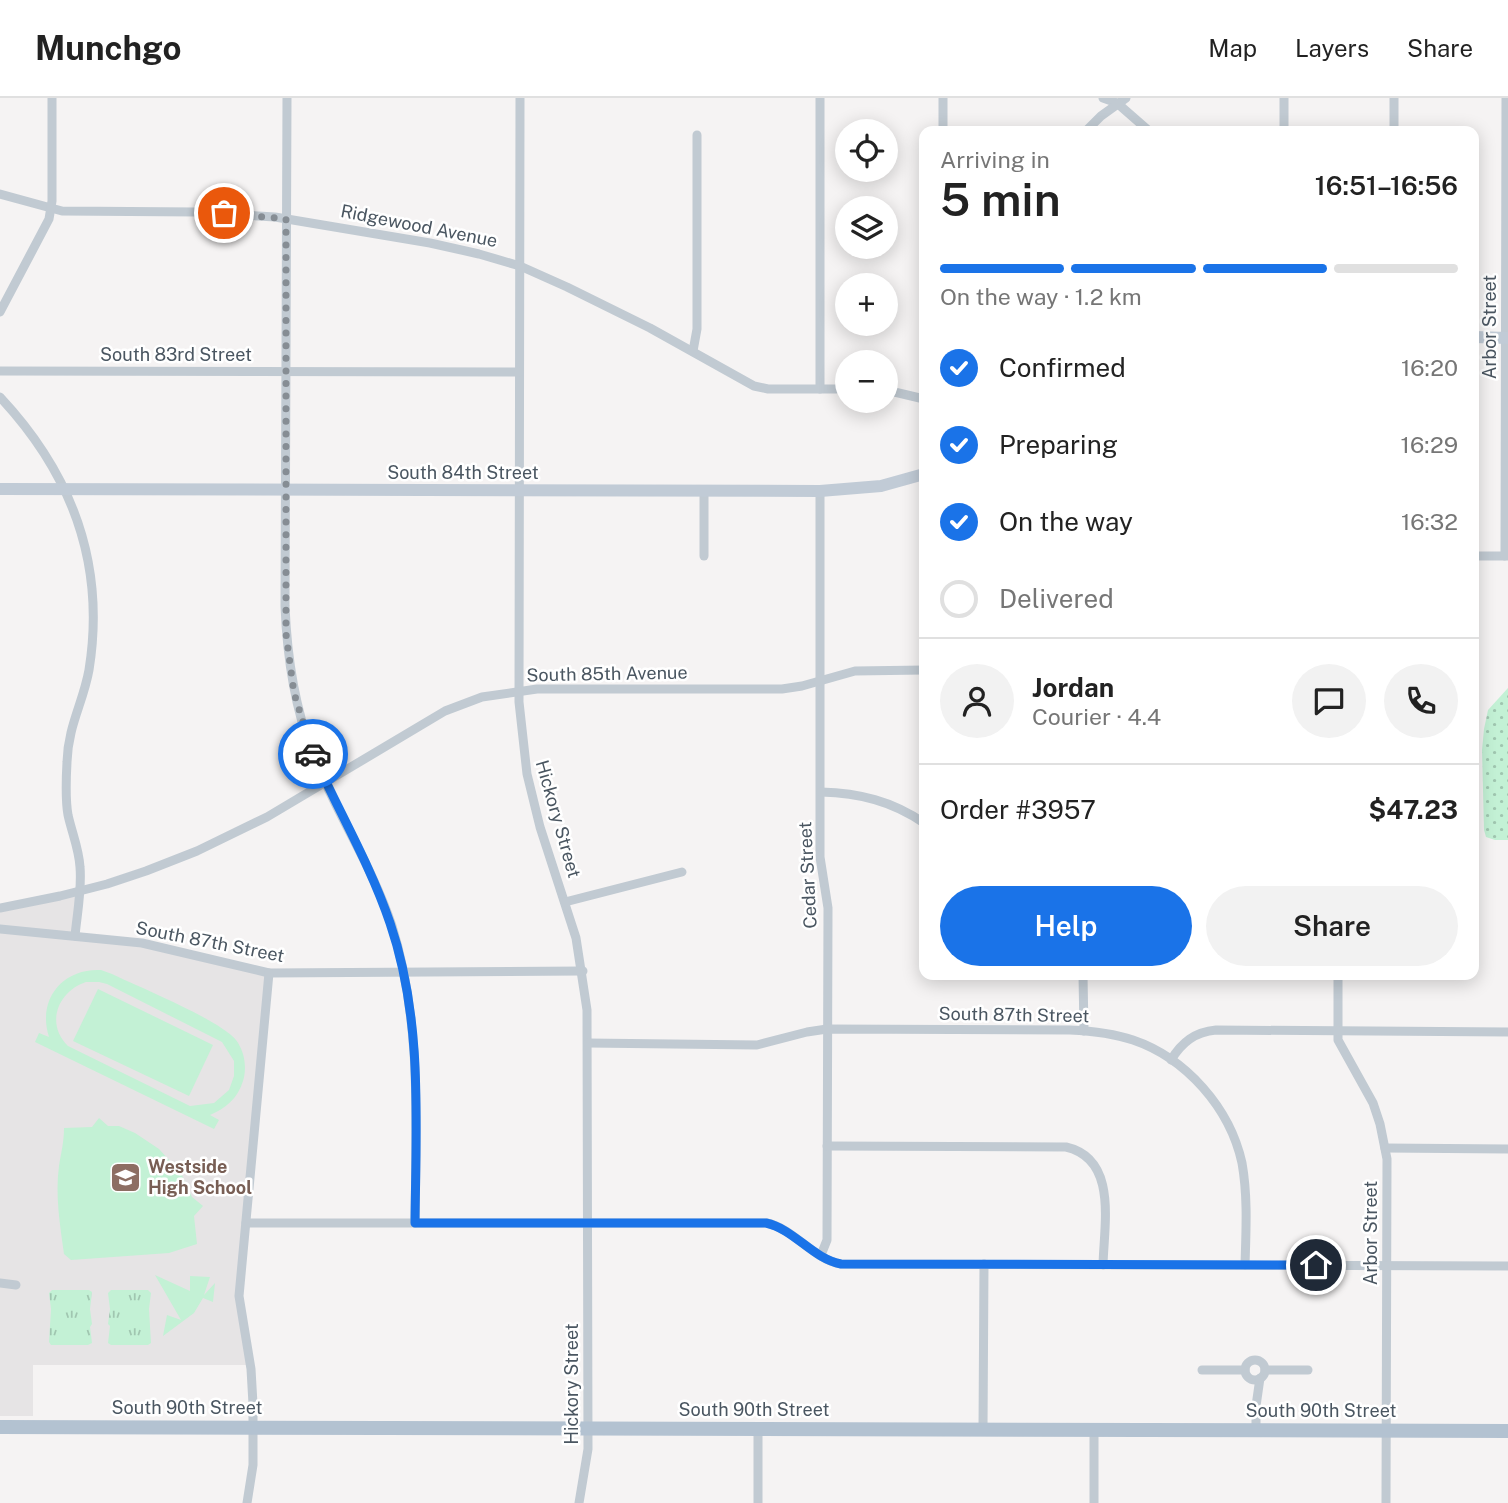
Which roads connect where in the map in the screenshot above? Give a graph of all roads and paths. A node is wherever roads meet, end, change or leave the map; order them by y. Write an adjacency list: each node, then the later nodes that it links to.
1 (52, 98): 18 (street)
2 (287, 98): 19 (street)
3 (520, 98): 20 (street, Hickory Street)
4 (820, 98): 28 (street)
5 (943, 98): 11 (street)
6 (1103, 98): 10 (street)
7 (1284, 98): 14 (street)
8 (1394, 98): 15 (street)
9 (1506, 98): 23 (street, Arbor Street)
10 (1121, 101): 12 (street); 13 (street)
11 (943, 126)
12 (1092, 126)
13 (1144, 126)
14 (1284, 126)
15 (1394, 126)
16 (697, 135): 24 (street)
17 (0, 194): 18 (street, Ridgewood Avenue)
18 (51, 209): 19 (street, Ridgewood Avenue); 21 (street)
19 (286, 219): 20 (street, Ridgewood Avenue); 26 (street)
20 (520, 266): 24 (street, Ridgewood Avenue); 27 (street, Hickory Street)
21 (0, 312)
22 (1479, 337): 23 (main road)
23 (1507, 338): 42 (street, Arbor Street)
24 (693, 351): 28 (street, Ridgewood Avenue)
25 (0, 371): 26 (street, South 83rd Street)
26 (286, 371): 27 (street, South 83rd Street); 36 (street)
27 (519, 372): 37 (street, Hickory Street)
28 (820, 389): 29 (street, Ridgewood Avenue)
29 (835, 389)
30 (898, 393): 32 (street)
31 (0, 397): 35 (street)
32 (919, 398)
33 (919, 475): 39 (main road, South 84th Street)
34 (0, 489): 35 (main road, South 84th Street)
35 (65, 489): 36 (main road, South 84th Street); 50 (street)
36 (286, 490): 37 (main road, South 84th Street); 46 (street)
37 (520, 490): 38 (main road, South 84th Street); 45 (street, Hickory Street)
38 (705, 491): 39 (main road, South 84th Street); 40 (street)
39 (820, 491): 44 (street, Cedar Street)
40 (704, 556)
41 (1479, 556): 42 (street)
42 (1507, 556)
43 (919, 670): 44 (street, South 85th Avenue)
44 (820, 680): 45 (street, South 85th Avenue); 47 (street, Cedar Street)
45 (520, 690): 46 (street, South 85th Avenue); 51 (street, Hickory Street)
46 (325, 782): 50 (street, South 85th Avenue); 56 (street)
47 (821, 792): 48 (street); 60 (street, Cedar Street)
48 (919, 819)
49 (682, 872): 51 (street)
50 (79, 892): 52 (street, South 85th Avenue); 54 (street)
51 (565, 902): 55 (street, Hickory Street)
52 (0, 908)
53 (0, 929): 54 (street, South 87th Street)
54 (75, 936): 57 (street, South 87th Street)
55 (583, 971): 56 (street, South 87th Street); 64 (street, Hickory Street)
56 (403, 972): 57 (street, South 87th Street); 70 (street)
57 (269, 973): 69 (street)
58 (1083, 980): 61 (street)
59 (1338, 980): 62 (street, Arbor Street)
60 (827, 1029): 61 (street, South 87th Street); 64 (street, South 87th Street); 66 (street, Cedar Street)
61 (1084, 1031): 65 (street, South 87th Street)
62 (1337, 1031): 63 (street); 65 (street); 67 (street, Arbor Street)
63 (1508, 1032)
64 (588, 1043): 71 (street, Hickory Street)
65 (1171, 1060): 75 (street, South 87th Street)
66 (827, 1146): 72 (street, Cedar Street); 74 (street)
67 (1385, 1148): 68 (street); 76 (street, Arbor Street)
68 (1508, 1149)
69 (246, 1223): 70 (street); 84 (street)
70 (415, 1223): 71 (street)
71 (588, 1223): 72 (street); 85 (street, Hickory Street)
72 (821, 1255): 73 (street)
73 (984, 1264): 74 (street); 87 (street)
74 (1103, 1265): 75 (street)
75 (1245, 1265): 76 (street)
76 (1387, 1266): 77 (street); 90 (street, Arbor Street)
77 (1508, 1266)
78 (0, 1283): 79 (street)
79 (16, 1285)
80 (1202, 1370): 82 (street)
81 (1308, 1370): 82 (street)
82 (1255, 1374): 89 (street)
83 (0, 1427): 84 (main road, South 90th Street)
84 (253, 1428): 85 (main road, South 90th Street); 92 (street)
85 (588, 1429): 86 (main road, South 90th Street); 93 (street, Hickory Street)
86 (758, 1429): 87 (main road, South 90th Street); 94 (street)
87 (984, 1430): 88 (main road, South 90th Street)
88 (1094, 1430): 89 (main road, South 90th Street); 95 (street)
89 (1256, 1430): 90 (main road, South 90th Street)
90 (1387, 1431): 91 (main road, South 90th Street); 96 (street, Arbor Street)
91 (1508, 1431)
92 (247, 1503)
93 (579, 1503)
94 (758, 1503)
95 (1094, 1503)
96 (1386, 1503)

